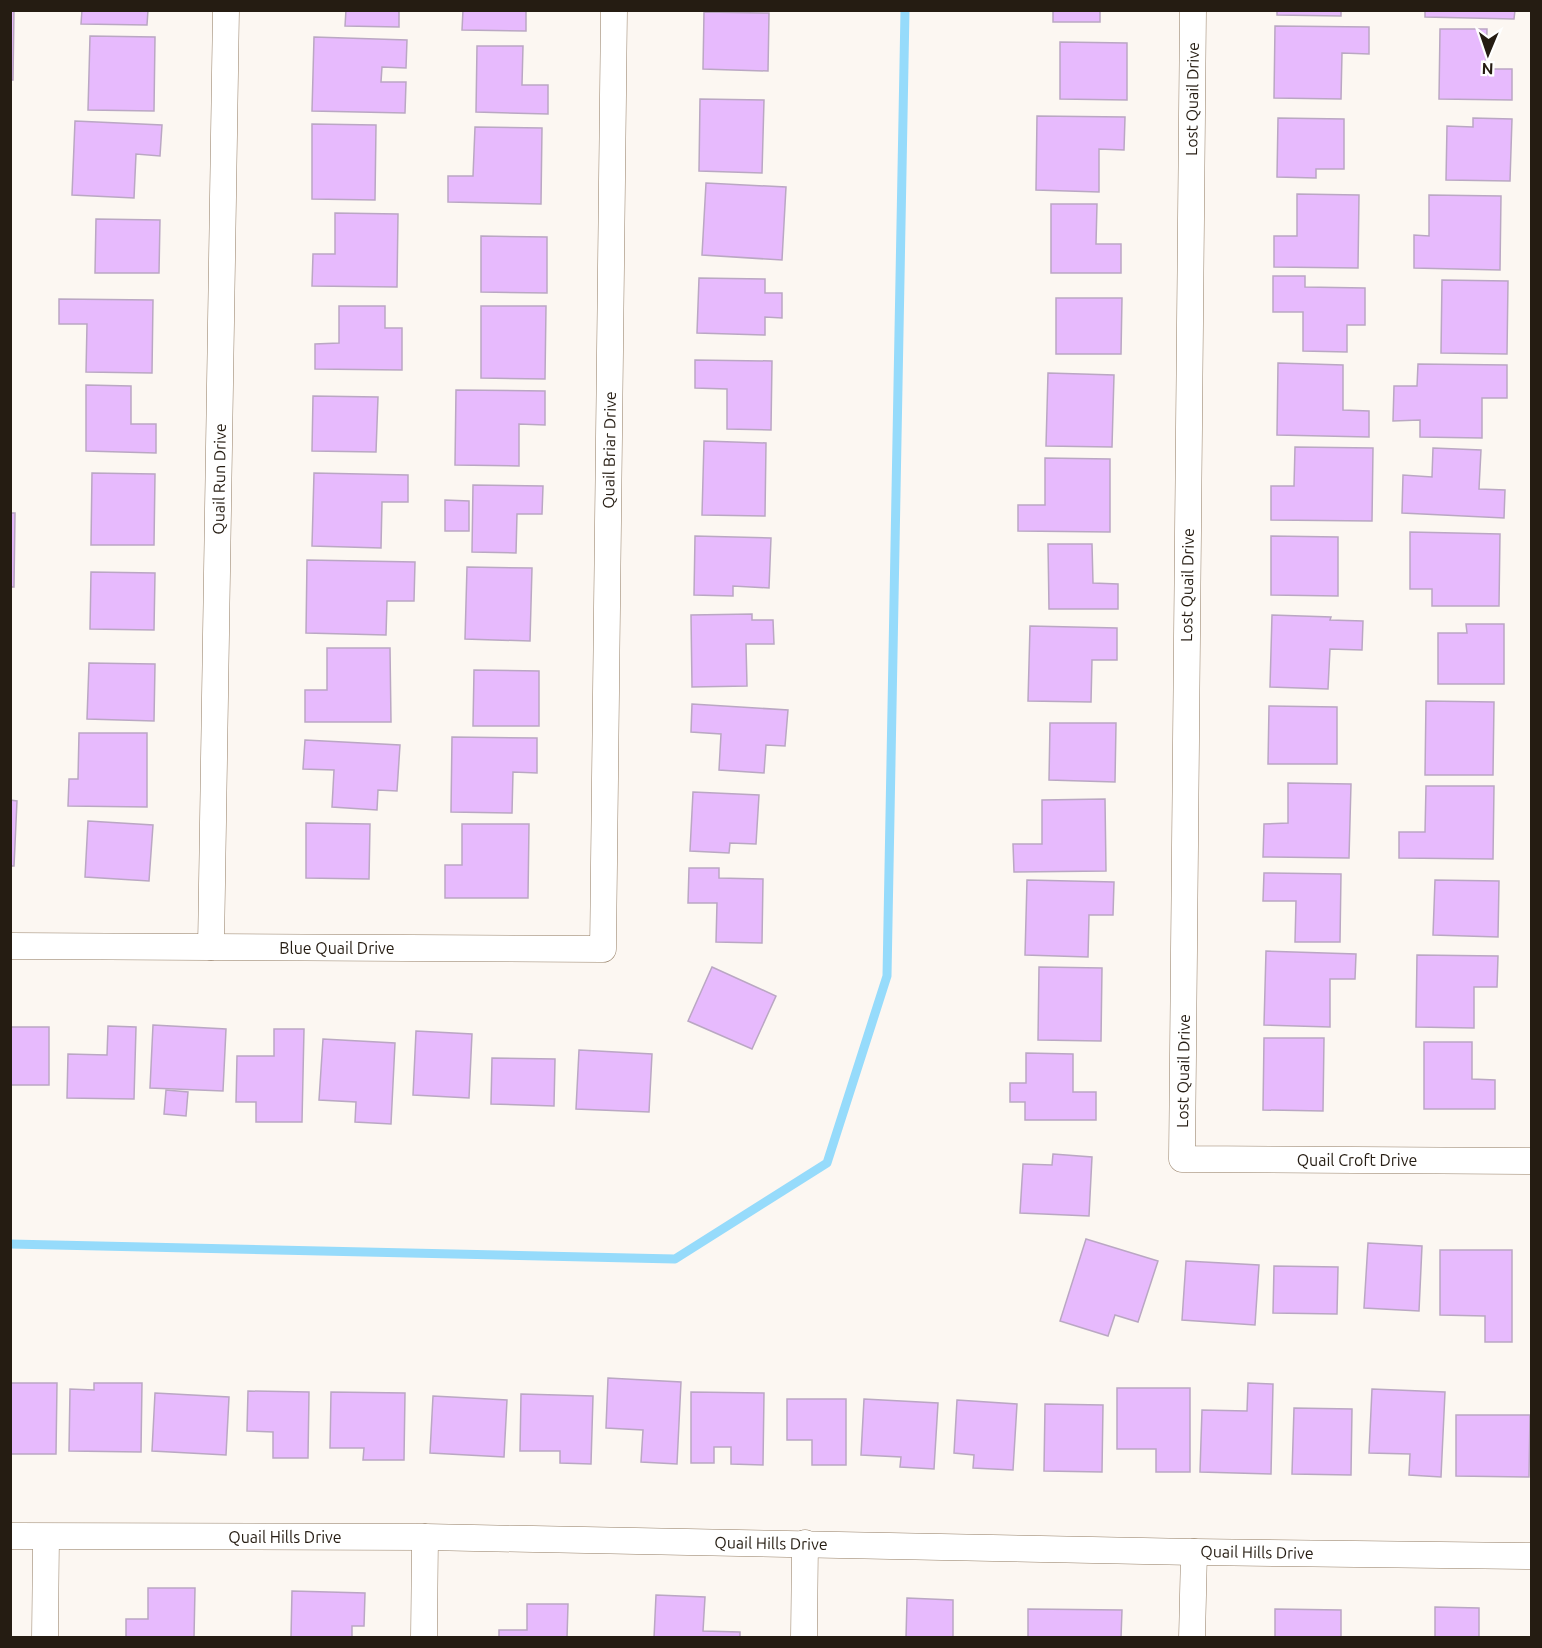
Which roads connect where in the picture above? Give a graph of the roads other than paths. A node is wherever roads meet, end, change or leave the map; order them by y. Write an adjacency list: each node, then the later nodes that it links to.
1 (226, 10): 6 (street, Quail Run Drive)
2 (614, 10): 4 (street, Quail Briar Drive)
3 (1192, 10): 7 (street, Lost Quail Drive)
4 (604, 889): 6 (street, Blue Quail Drive)
5 (10, 946): 6 (street, Blue Quail Drive)
6 (211, 947)
7 (1182, 1159): 8 (street, Quail Croft Drive)
8 (1532, 1161)
9 (10, 1536): 10 (street, Quail Hills Drive)
10 (46, 1537): 11 (street, Quail Hills Drive); 15 (street)
11 (425, 1537): 12 (street, Quail Hills Drive); 16 (street)
12 (805, 1543): 13 (street, Quail Hills Drive); 17 (street)
13 (1194, 1552): 14 (street, Quail Hills Drive); 18 (street)
14 (1532, 1556)
15 (45, 1638)
16 (424, 1638)
17 (804, 1638)
18 (1192, 1638)

